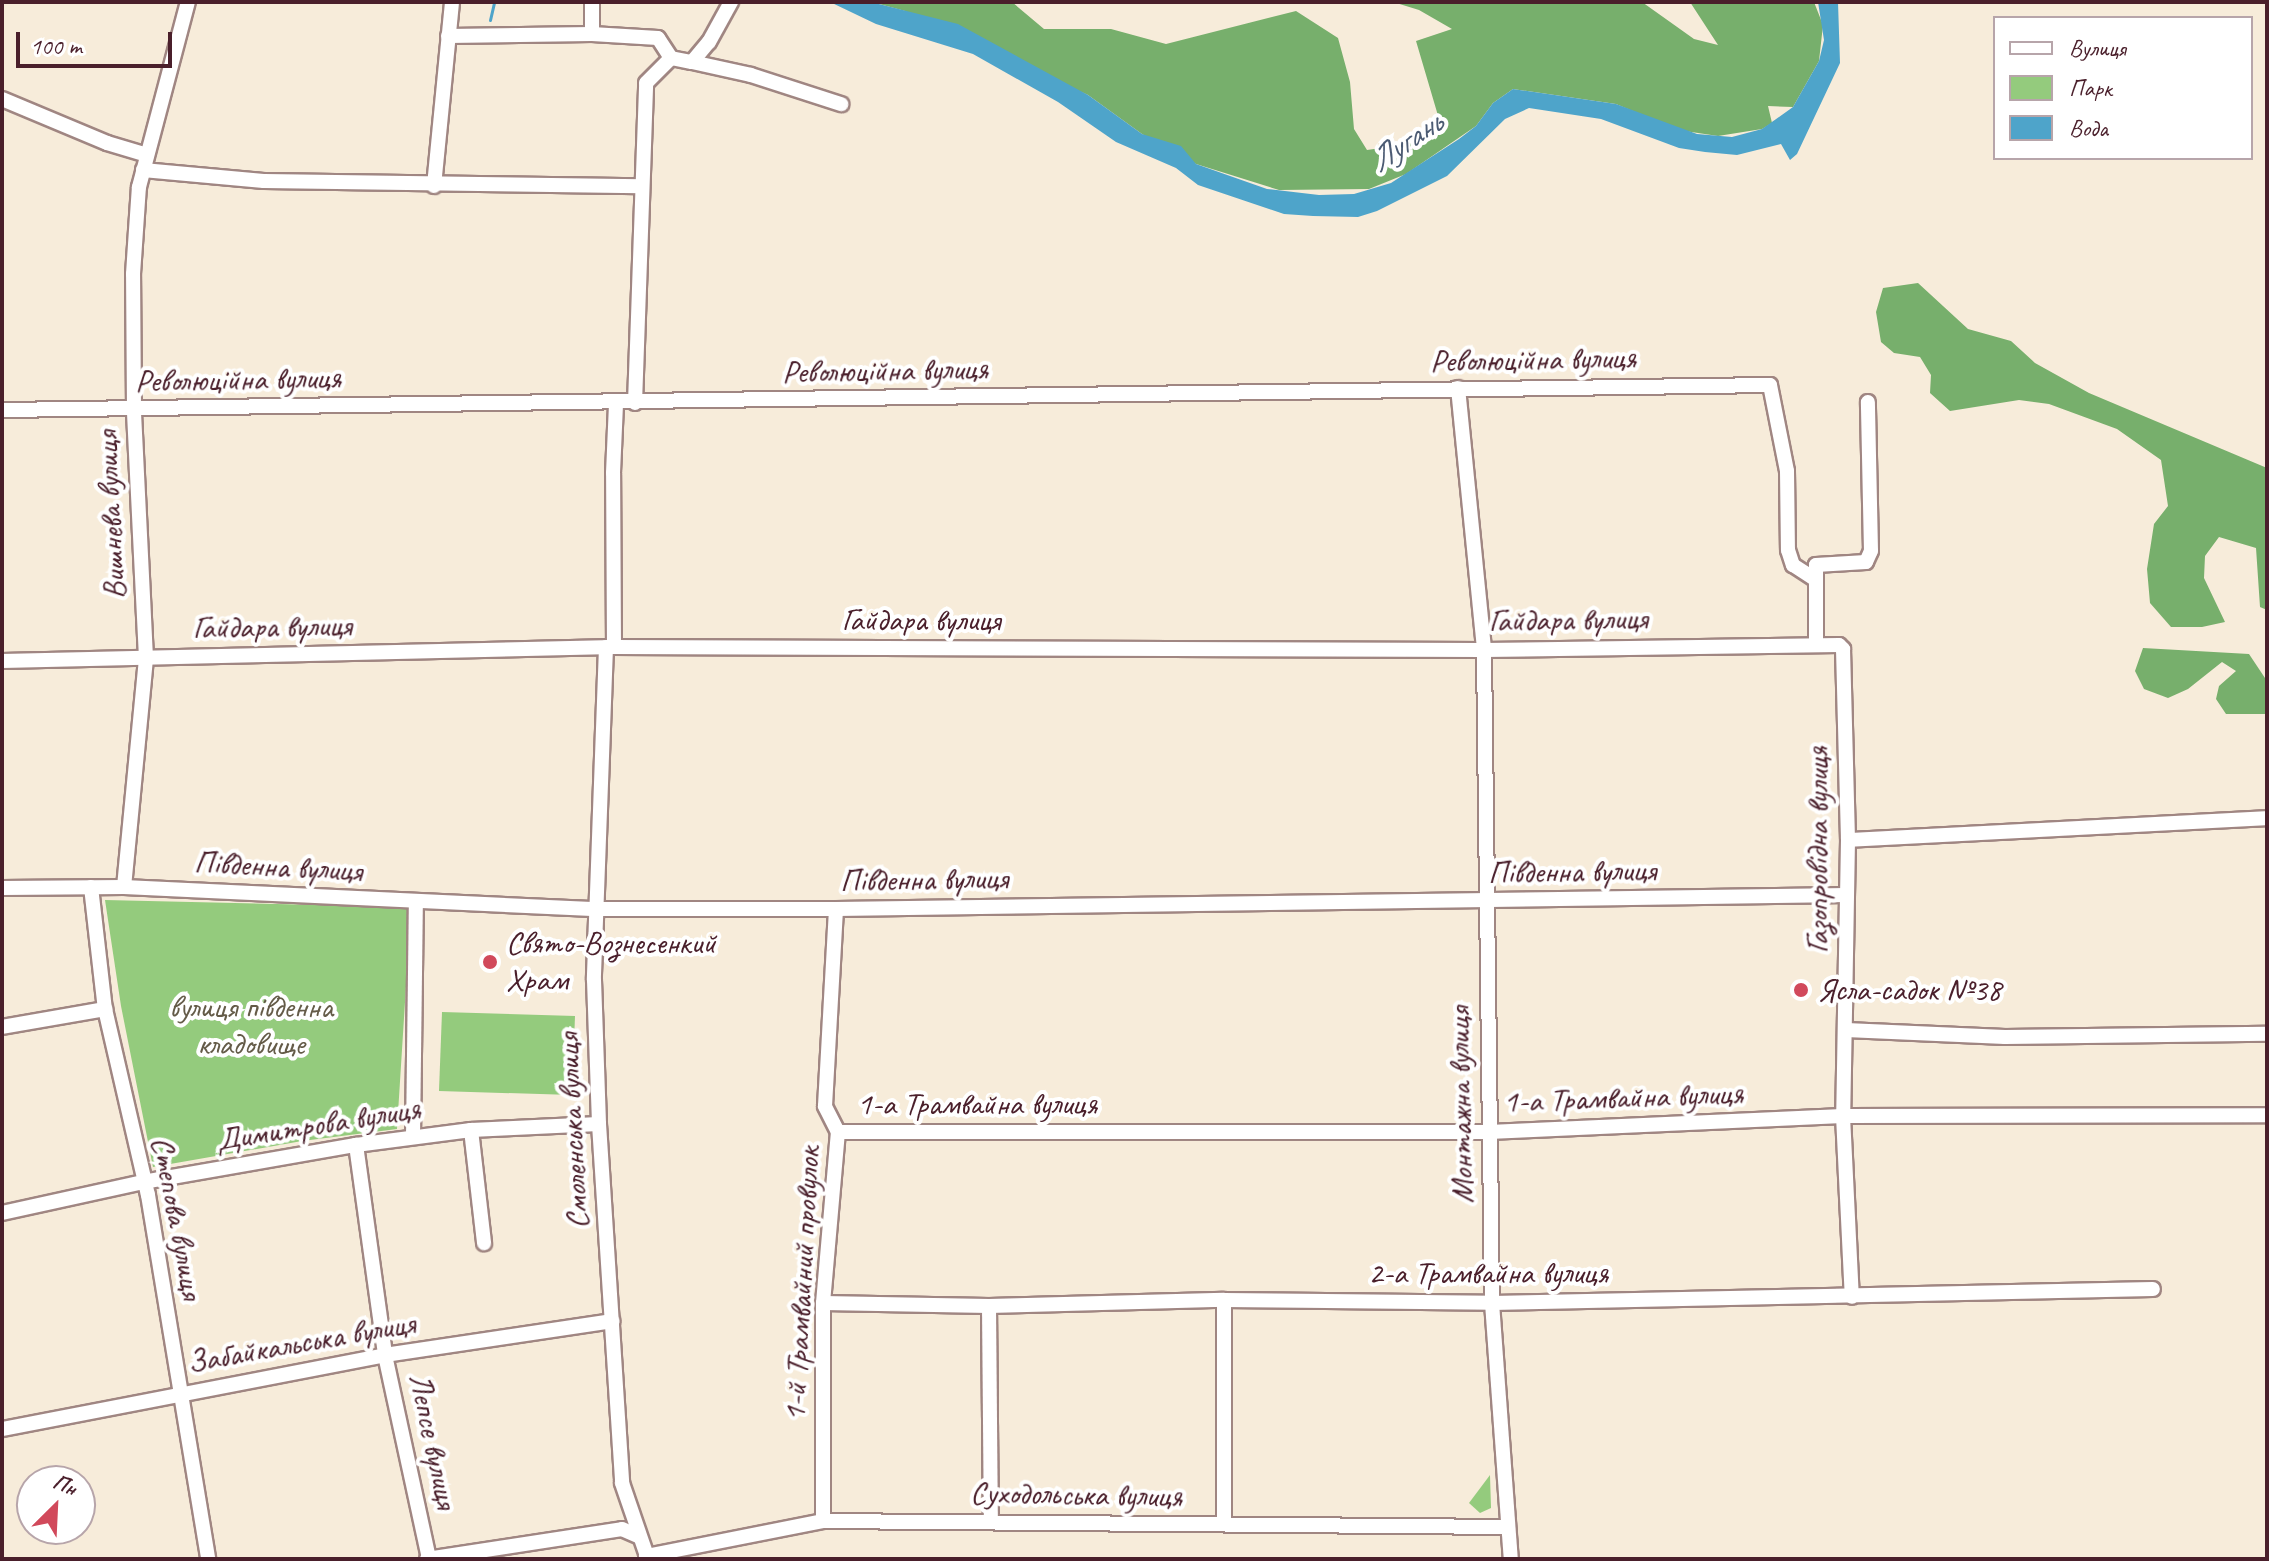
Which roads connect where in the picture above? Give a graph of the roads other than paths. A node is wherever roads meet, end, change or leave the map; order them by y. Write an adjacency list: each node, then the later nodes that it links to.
1 (188, 2): 11 (street, Вишнева вулиця)
2 (452, 2): 6 (street)
3 (592, 2): 5 (street)
4 (731, 2): 8 (street)
5 (592, 34): 6 (street); 7 (street)
6 (448, 36): 12 (street)
7 (671, 58): 8 (street); 13 (street)
8 (692, 62): 10 (street)
9 (2, 99): 11 (street)
10 (841, 104)
11 (145, 162): 12 (street); 19 (street, Вишнева вулиця)
12 (434, 186): 13 (street)
13 (641, 186): 17 (street)
14 (1458, 388): 17 (street, Революційна вулиця); 20 (street, Революційна вулиця); 24 (street, Монтажна вулиця)
15 (1868, 402): 20 (street)
16 (616, 403): 17 (street, Революційна вулиця); 19 (street, Революційна вулиця); 23 (street, Смоленська вулиця)
17 (635, 403)
18 (2, 410): 19 (street, Революційна вулиця)
19 (134, 410): 25 (street, Вишнева вулиця)
20 (1816, 580): 21 (street)
21 (1816, 644): 22 (street, Гайдара вулиця); 24 (street, Гайдара вулиця)
22 (1839, 645): 28 (street, Газопровідна вулиця)
23 (610, 647): 24 (street, Гайдара вулиця); 25 (street, Гайдара вулиця); 35 (street, Смоленська вулиця)
24 (1484, 650): 34 (street, Монтажна вулиця)
25 (146, 658): 26 (street, Гайдара вулиця); 30 (street, Вишнева вулиця)
26 (2, 661)
27 (2267, 818): 28 (street)
28 (1848, 840): 32 (street, Газопровідна вулиця)
29 (91, 887): 30 (street, Південна вулиця); 31 (street, Південна вулиця); 37 (street, Степова вулиця)
30 (124, 887): 33 (street, Південна вулиця)
31 (2, 888)
32 (1847, 895): 34 (street, Південна вулиця); 39 (street, Газопровідна вулиця)
33 (416, 902): 35 (street, Південна вулиця); 47 (street)
34 (1486, 902): 36 (street, Південна вулиця); 46 (street, Монтажна вулиця)
35 (597, 909): 36 (street, Південна вулиця); 43 (street, Смоленська вулиця)
36 (836, 909): 45 (street, 1-й Трамвайний провулок)
37 (105, 1009): 38 (street); 49 (street, Степова вулиця)
38 (2, 1027)
39 (1846, 1030): 40 (street); 42 (street, Газопровідна вулиця)
40 (2267, 1034)
41 (2267, 1115): 42 (street, 1-а Трамвайна вулиця)
42 (1843, 1116): 46 (street, 1-а Трамвайна вулиця); 53 (street, Газопровідна вулиця)
43 (599, 1124): 44 (street, Димитрова вулиця); 58 (street, Смоленська вулиця)
44 (471, 1130): 47 (street, Димитрова вулиця); 51 (street)
45 (838, 1132): 46 (street, 1-а Трамвайна вулиця); 55 (street, 1-й Трамвайний провулок)
46 (1489, 1132): 56 (street, Монтажна вулиця)
47 (413, 1137): 48 (street, Димитрова вулиця)
48 (356, 1145): 49 (street, Димитрова вулиця); 59 (street, Лепсе вулиця)
49 (143, 1182): 50 (street, Димитрова вулиця); 60 (street, Степова вулиця)
50 (2, 1213)
51 (484, 1243)
52 (2153, 1289): 53 (street, 2-а Трамвайна вулиця)
53 (1852, 1297): 56 (street, 2-а Трамвайна вулиця)
54 (1224, 1300): 56 (street, 2-а Трамвайна вулиця); 57 (street, 2-а Трамвайна вулиця); 64 (street)
55 (823, 1303): 57 (street, 2-а Трамвайна вулиця); 62 (street, 1-й Трамвайний провулок)
56 (1492, 1303): 65 (street, Монтажна вулиця)
57 (989, 1306): 63 (street)
58 (612, 1321): 59 (street, Забайкальська вулиця); 66 (street, Смоленська вулиця)
59 (385, 1355): 60 (street, Забайкальська вулиця); 69 (street, Лепсе вулиця)
60 (179, 1394): 61 (street, Забайкальська вулиця); 68 (street, Степова вулиця)
61 (2, 1429)
62 (823, 1521): 63 (street, Суходольська вулиця); 67 (street, Суходольська вулиця)
63 (991, 1522): 64 (street, Суходольська вулиця)
64 (1224, 1524): 65 (street, Суходольська вулиця)
65 (1508, 1527): 70 (street, Монтажна вулиця)
66 (638, 1536): 67 (street, Смоленська вулиця); 69 (street)
67 (647, 1557)
68 (208, 1559)
69 (429, 1559)
70 (1511, 1559)

